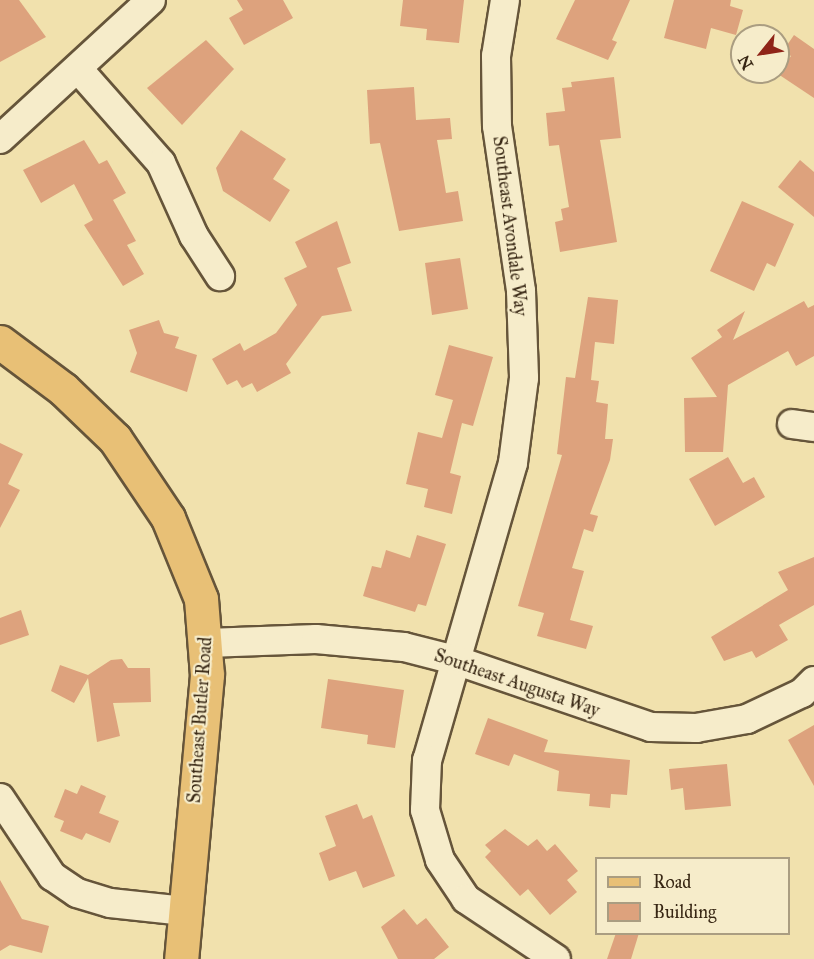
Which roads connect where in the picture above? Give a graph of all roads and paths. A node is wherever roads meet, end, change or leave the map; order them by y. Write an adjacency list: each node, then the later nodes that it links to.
1 (151, 0): 3 (street)
2 (505, 0): 8 (street, Southeast Avondale Way)
3 (79, 70): 4 (street); 5 (street)
4 (0, 138)
5 (220, 276)
6 (0, 342): 7 (main road, Southeast Butler Road)
7 (207, 643): 8 (street, Southeast Augusta Way); 11 (main road, Southeast Butler Road)
8 (454, 660): 9 (street, Southeast Augusta Way); 13 (street, Southeast Avondale Way)
9 (814, 681)
10 (0, 798): 11 (street)
11 (185, 911): 12 (main road, Southeast Butler Road)
12 (181, 959)
13 (556, 959)

